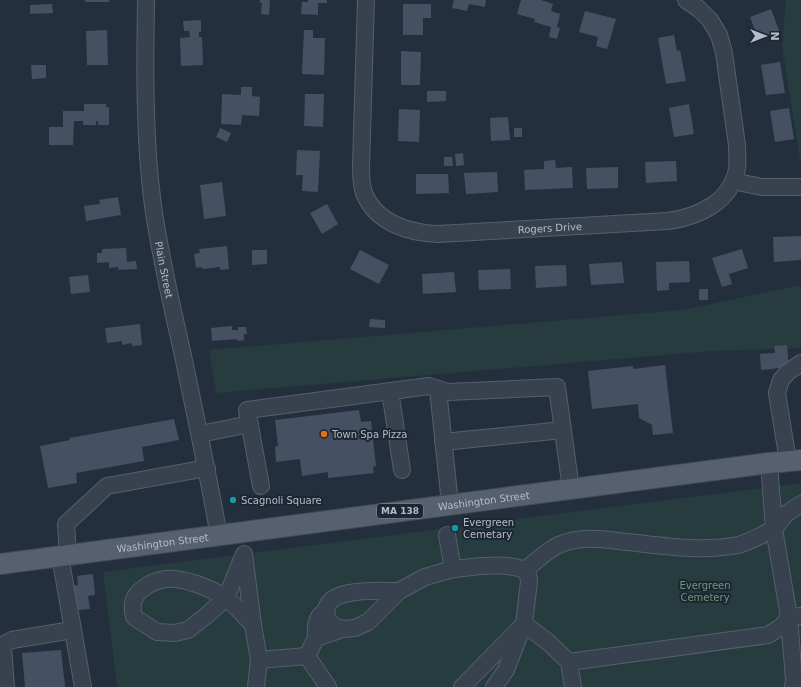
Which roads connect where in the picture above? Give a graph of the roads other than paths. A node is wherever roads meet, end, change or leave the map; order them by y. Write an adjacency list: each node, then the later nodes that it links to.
1 (146, 0): 11 (street, Plain Street)
2 (366, 0): 4 (street, Rogers Drive)
3 (686, 0): 4 (street, Rogers Drive)
4 (733, 181): 5 (street)
5 (801, 187)
6 (801, 364): 13 (street)
7 (438, 389): 8 (street); 10 (street); 12 (street)
8 (390, 391): 9 (street); 15 (street)
9 (250, 424): 11 (street); 16 (street)
10 (563, 430): 12 (street); 17 (street)
11 (200, 434): 14 (street, Plain Street)
12 (443, 442): 18 (street)
13 (786, 461): 17 (main road, Washington Street / MA 138); 20 (street)
14 (207, 468): 23 (street, Plain Street); 25 (street)
15 (402, 470)
16 (261, 486)
17 (571, 488): 18 (main road, Washington Street / MA 138)
18 (450, 504): 21 (main road, Washington Street / MA 138)
19 (801, 504): 20 (street)
20 (774, 529): 28 (street); 33 (street)
21 (242, 532): 23 (main road, Washington Street / MA 138); 24 (street)
22 (447, 535): 27 (street)
23 (219, 536): 25 (main road, Washington Street / MA 138)
24 (244, 554): 31 (street); 36 (street)
25 (64, 556): 26 (main road, Washington Street / MA 138); 38 (street)
26 (0, 564)
27 (454, 569): 28 (street); 29 (street)
28 (524, 570): 35 (street)
29 (399, 591): 30 (street); 34 (street)
30 (363, 592): 32 (street); 34 (street)
31 (226, 598): 31 (street); 36 (street)
32 (326, 611): 37 (street); 39 (street)
33 (795, 616): 42 (street); 50 (street)
34 (373, 617): 37 (street)
35 (524, 624): 42 (street); 47 (street); 48 (street)
36 (253, 625): 41 (street)
37 (343, 629): 39 (street)
38 (72, 630): 43 (street); 44 (street)
39 (316, 638): 40 (street)
40 (307, 656): 41 (street); 46 (street)
41 (259, 660): 45 (street)
42 (569, 662): 49 (street)
43 (6, 687)
44 (83, 687)
45 (256, 687)
46 (328, 687)
47 (462, 687)
48 (494, 687)
49 (573, 687)
50 (793, 687)

